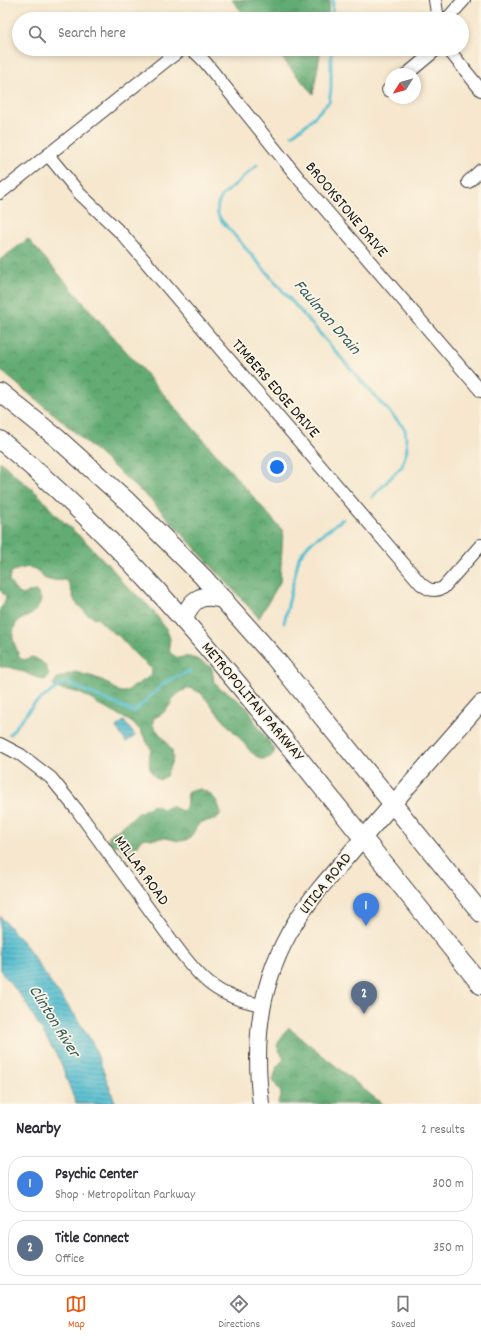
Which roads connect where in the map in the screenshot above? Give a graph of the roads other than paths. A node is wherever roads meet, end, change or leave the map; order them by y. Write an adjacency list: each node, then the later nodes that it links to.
1 (435, 0): 3 (street)
2 (464, 0): 4 (street)
3 (437, 12)
4 (453, 12)
5 (173, 56): 11 (street, BROOKSTONE DRIVE)
6 (199, 56): 15 (street, BROOKSTONE DRIVE)
7 (429, 56): 9 (street)
8 (454, 56): 10 (street)
9 (414, 68)
10 (481, 90)
11 (48, 155): 14 (street, BROOKSTONE DRIVE); 18 (street, TIMBERS EDGE DRIVE)
12 (481, 170): 13 (street)
13 (468, 182)
14 (0, 193)
15 (481, 391)
16 (0, 392): 19 (main road)
17 (0, 440): 20 (main road, METROPOLITAN PARKWAY)
18 (481, 545)
19 (224, 600): 20 (main road); 23 (main road)
20 (184, 620): 24 (main road, METROPOLITAN PARKWAY)
21 (481, 703): 23 (street, UTICA ROAD)
22 (0, 744): 27 (street, MILLAR ROAD)
23 (392, 804): 24 (street, UTICA ROAD); 25 (main road)
24 (363, 838): 26 (main road, METROPOLITAN PARKWAY); 27 (street, UTICA ROAD)
25 (481, 913)
26 (481, 985)
27 (262, 1005): 28 (street, UTICA ROAD)
28 (261, 1104)

